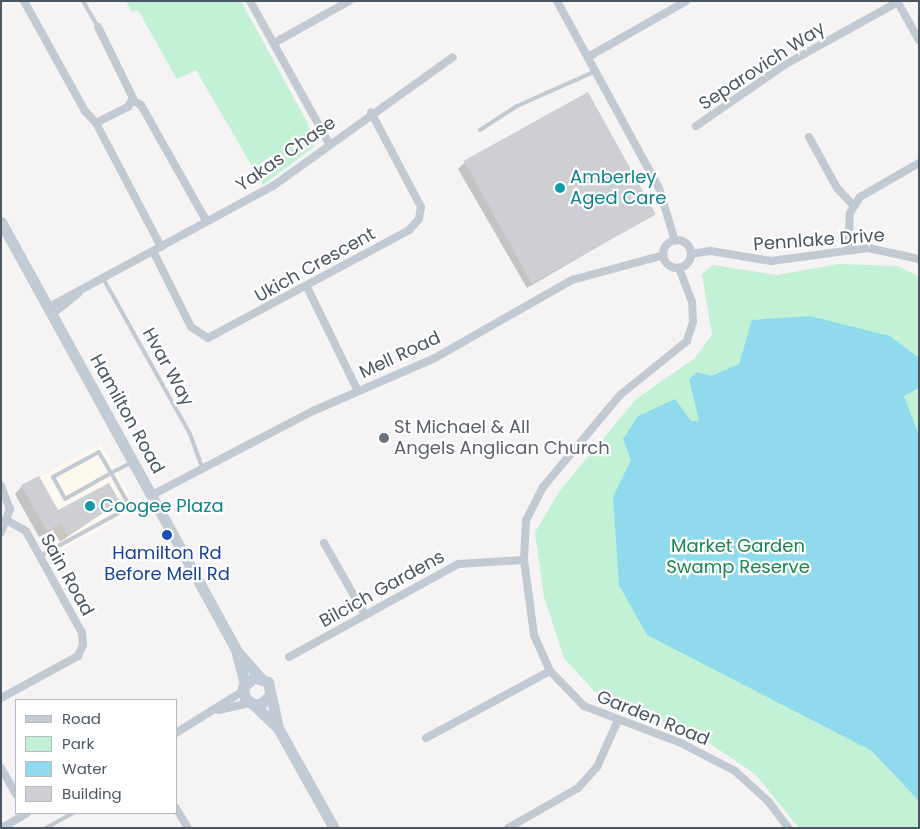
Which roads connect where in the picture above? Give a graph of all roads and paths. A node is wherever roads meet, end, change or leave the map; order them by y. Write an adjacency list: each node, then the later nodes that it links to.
1 (24, 1): 17 (street)
2 (83, 1): 9 (lane)
3 (250, 1): 11 (street)
4 (349, 1): 11 (street)
5 (557, 1): 13 (street)
6 (686, 1): 13 (street)
7 (897, 2): 8 (street); 18 (street, Separovich Way)
8 (915, 25): 10 (street)
9 (98, 27): 15 (street)
10 (919, 40)
11 (274, 43): 21 (street)
12 (453, 57): 16 (street, Yakas Chase)
13 (588, 57): 14 (street)
14 (596, 71): 19 (lane); 26 (street)
15 (132, 100): 17 (street); 25 (street)
16 (371, 112): 21 (street, Yakas Chase); 35 (street, Ukich Crescent)
17 (96, 123): 27 (street)
18 (696, 126)
19 (480, 130)
20 (809, 137): 23 (street)
21 (328, 142): 25 (street, Yakas Chase)
22 (919, 162): 23 (street)
23 (854, 206): 28 (street)
24 (1, 222): 36 (main road, Hamilton Road)
25 (207, 222): 27 (street, Yakas Chase)
26 (675, 241): 30 (street); 31 (street)
27 (161, 247): 29 (street, Yakas Chase)
28 (848, 250): 30 (street, Pennlake Drive); 32 (street, Pennlake Drive)
29 (153, 252): 34 (street, Yakas Chase); 35 (street, Ukich Crescent)
30 (691, 254): 33 (street)
31 (664, 255): 33 (street); 37 (street, Mell Road)
32 (919, 259)
33 (679, 268): 47 (street, Garden Road)
34 (104, 280): 36 (street, Yakas Chase); 39 (lane, Hvar Way)
35 (307, 287): 37 (street)
36 (50, 311): 38 (main road, Hamilton Road)
37 (358, 390): 39 (street, Mell Road)
38 (134, 461): 40 (lane); 42 (main road, Hamilton Road)
39 (203, 469): 42 (street, Mell Road)
40 (111, 474): 40 (lane); 46 (lane)
41 (1, 486): 43 (street)
42 (152, 495): 49 (main road, Hamilton Road)
43 (8, 521): 44 (street); 46 (street, Sain Road)
44 (1, 532)
45 (324, 543): 48 (street)
46 (40, 556): 55 (street, Sain Road)
47 (524, 560): 48 (street, Bilcich Gardens); 51 (street, Garden Road)
48 (365, 614): 50 (street, Bilcich Gardens)
49 (236, 650): 52 (main road, Hamilton Road); 53 (main road, Hamilton Road)
50 (290, 657)
51 (550, 671): 58 (street, Garden Road); 61 (street)
52 (260, 678): 53 (main road); 54 (main road)
53 (244, 687): 56 (main road); 57 (street)
54 (270, 695): 56 (main road); 59 (main road)
55 (1, 698)
56 (251, 704): 57 (street); 59 (main road)
57 (215, 711): 60 (street)
58 (618, 720): 71 (street); 72 (street, Garden Road)
59 (278, 728): 70 (main road)
60 (178, 731)
61 (426, 738)
62 (1, 768): 63 (street)
63 (15, 792)
64 (178, 811): 69 (street)
65 (25, 814): 67 (street)
66 (71, 814): 68 (lane)
67 (2, 828)
68 (46, 828)
69 (188, 828)
70 (334, 828)
71 (508, 828)
72 (788, 828)

